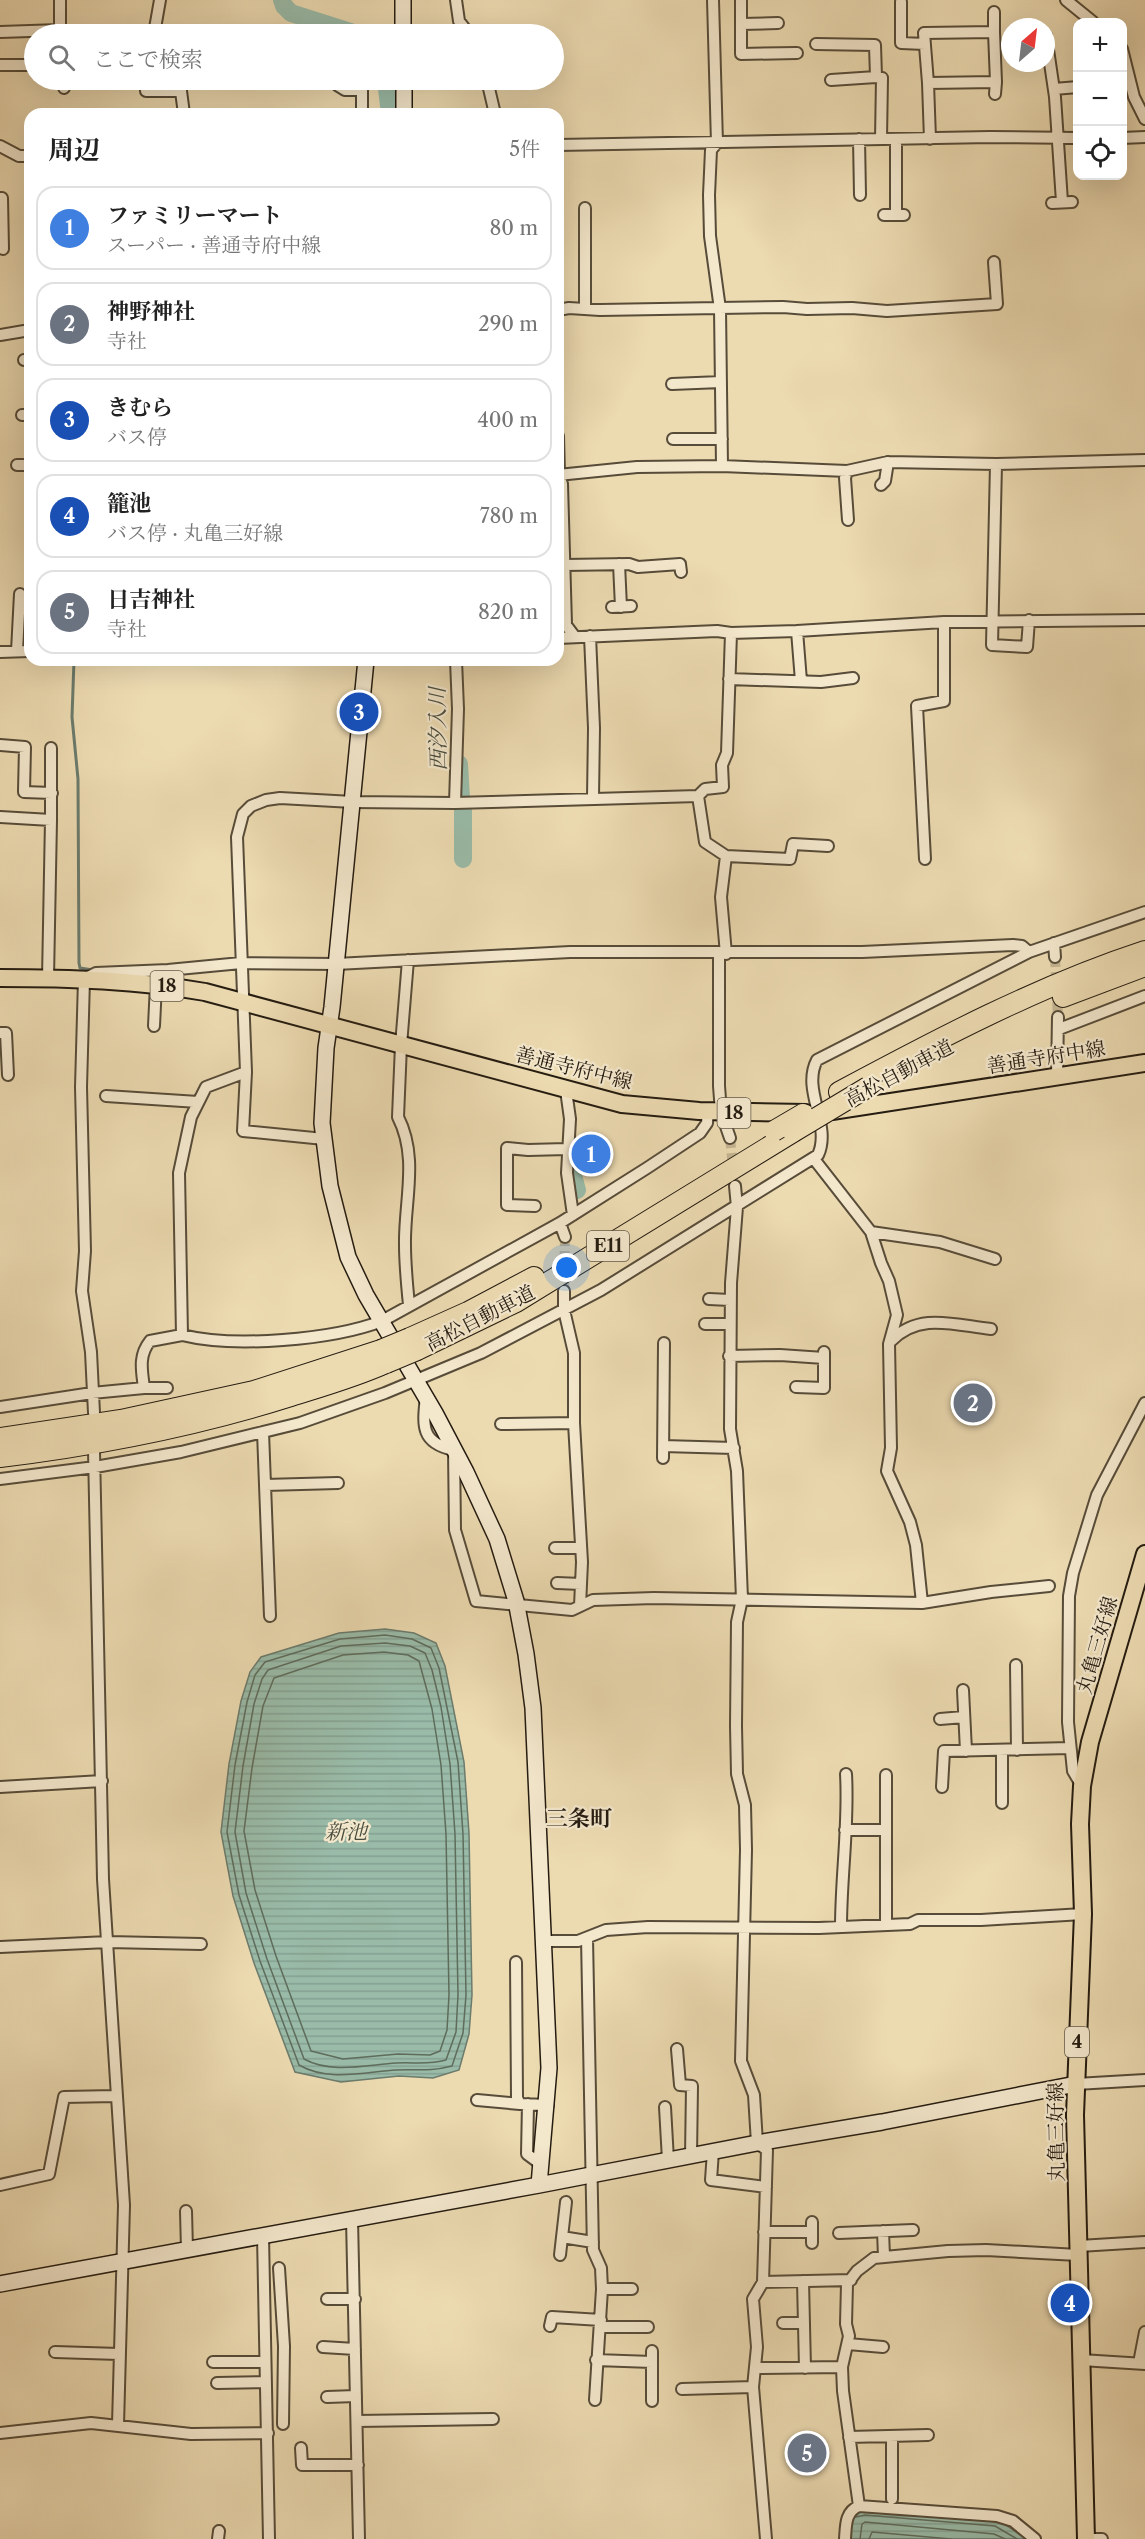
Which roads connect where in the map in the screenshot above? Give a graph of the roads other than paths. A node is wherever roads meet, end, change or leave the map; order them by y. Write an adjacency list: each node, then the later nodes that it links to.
1 (60, 0): 12 (street)
2 (160, 0): 13 (street)
3 (403, 0): 14 (street)
4 (456, 0): 15 (street)
5 (713, 0): 53 (street)
6 (741, 0): 16 (street)
7 (1066, 0): 10 (street)
8 (901, 2): 21 (street)
9 (994, 12): 19 (street)
10 (1088, 18)
11 (778, 23): 16 (street)
12 (60, 24)
13 (156, 24)
14 (403, 24)
15 (461, 24)
16 (741, 24): 22 (street)
17 (0, 32): 18 (street)
18 (24, 32)
19 (994, 32): 21 (street); 30 (street)
20 (816, 44): 27 (street)
21 (925, 44): 29 (street)
22 (797, 53)
23 (24, 64): 24 (street)
24 (0, 65)
25 (1127, 69): 44 (street)
26 (1051, 72): 38 (street)
27 (876, 77): 28 (street); 50 (street)
28 (831, 80)
29 (928, 82): 30 (street); 52 (street)
30 (996, 82): 39 (street)
31 (1073, 88): 38 (street)
32 (146, 90): 40 (street)
33 (345, 90): 34 (street)
34 (362, 90)
35 (362, 90): 41 (street)
36 (404, 90): 42 (street)
37 (489, 90): 43 (street)
38 (1054, 90): 46 (street)
39 (995, 94)
40 (183, 108)
41 (362, 108)
42 (404, 108)
43 (494, 108)
44 (1145, 119)
45 (1145, 137): 48 (street)
46 (1059, 138): 47 (street); 52 (street); 59 (street)
47 (1073, 138)
48 (1127, 138)
49 (859, 139): 50 (street); 53 (street); 57 (street)
50 (881, 139): 51 (street)
51 (896, 139): 52 (street); 61 (street)
52 (930, 139)
53 (717, 143): 54 (street); 66 (street)
54 (564, 145)
55 (0, 146): 56 (street)
56 (24, 156)
57 (860, 195)
58 (0, 198): 62 (street)
59 (1062, 202)
60 (585, 208): 65 (street)
61 (884, 215)
62 (3, 249)
63 (994, 262): 66 (street)
64 (564, 309): 65 (street)
65 (585, 309): 66 (street)
66 (720, 309): 69 (street)
67 (24, 331): 68 (street)
68 (0, 335)
69 (721, 382): 70 (street); 72 (street)
70 (672, 384)
71 (673, 439): 72 (street)
72 (722, 439): 78 (street)
73 (1145, 460): 75 (street)
74 (888, 462): 75 (street); 79 (street); 81 (street)
75 (996, 464): 91 (street)
76 (17, 465): 77 (street)
77 (24, 465)
78 (722, 466): 79 (street); 80 (street)
79 (847, 471): 82 (street)
80 (564, 474)
81 (881, 485)
82 (848, 520)
83 (564, 538): 85 (street)
84 (619, 564): 85 (street); 86 (street); 88 (street)
85 (565, 565): 96 (street)
86 (681, 572)
87 (20, 594): 98 (street)
88 (621, 606)
89 (1029, 620): 90 (street); 91 (street); 91 (street)
90 (1145, 620)
91 (992, 621): 92 (street)
92 (944, 622): 93 (street); 117 (street)
93 (797, 631): 94 (street); 105 (street)
94 (731, 633): 95 (street); 104 (street)
95 (590, 636): 96 (street); 110 (street)
96 (575, 637): 97 (street)
97 (564, 638)
98 (17, 651): 99 (street); 100 (street)
99 (24, 651)
100 (0, 652)
101 (365, 666): 111 (street)
102 (456, 666): 112 (street)
103 (853, 678): 105 (street)
104 (729, 679): 105 (street); 109 (street)
105 (801, 681)
106 (0, 745): 108 (street)
107 (51, 748): 108 (street)
108 (52, 793): 114 (street)
109 (698, 796): 110 (street); 116 (street)
110 (593, 798): 112 (street)
111 (353, 802): 112 (street); 125 (street); 126 (street)
112 (455, 803)
113 (0, 817): 114 (street)
114 (51, 820): 129 (street)
115 (828, 846): 116 (street)
116 (726, 856): 122 (street)
117 (925, 859)
118 (1145, 912): 119 (street)
119 (1054, 943): 121 (street); 123 (street)
120 (1145, 951): 147 (highway, 高松自動車道 / E11, bridge)
121 (1029, 952): 122 (street); 146 (street)
122 (722, 954): 124 (street); 145 (street)
123 (1055, 957)
124 (408, 960): 126 (street); 137 (street)
125 (241, 963): 126 (street); 130 (street); 133 (street)
126 (336, 964): 134 (street)
127 (1145, 966): 147 (highway, 高松自動車道 / E11, bridge)
128 (0, 978): 129 (main road, 善通寺府中線 / 18)
129 (48, 978): 130 (main road, 善通寺府中線 / 18)
130 (84, 979): 131 (main road, 善通寺府中線 / 18); 178 (street)
131 (156, 984): 133 (main road, 善通寺府中線 / 18); 135 (street)
132 (1145, 996): 141 (street)
133 (244, 1002): 134 (main road, 善通寺府中線 / 18); 139 (street)
134 (330, 1025): 137 (main road, 善通寺府中線 / 18); 149 (street)
135 (154, 1026)
136 (0, 1034): 140 (street)
137 (400, 1045): 142 (main road, 善通寺府中線 / 18); 163 (street)
138 (1145, 1063): 141 (main road, 善通寺府中線 / 18)
139 (246, 1072): 144 (street); 149 (street)
140 (8, 1075)
141 (1057, 1075): 146 (main road, 善通寺府中線 / 18)
142 (566, 1090): 145 (main road, 善通寺府中線 / 18); 150 (street)
143 (106, 1096): 144 (street)
144 (198, 1102): 169 (street)
145 (715, 1112): 146 (main road, 善通寺府中線 / 18); 148 (street); 155 (street)
146 (817, 1112): 151 (street)
147 (784, 1131): 173 (highway, 高松自動車道 / E11, bridge)
148 (730, 1138)
149 (324, 1139): 165 (street)
150 (567, 1149): 153 (street); 155 (street)
151 (814, 1159): 154 (street); 157 (street)
152 (735, 1186): 154 (street)
153 (535, 1206)
154 (737, 1207): 162 (street); 164 (street)
155 (573, 1215): 156 (street)
156 (560, 1223): 158 (street); 163 (street)
157 (871, 1232): 159 (street); 171 (street)
158 (565, 1237)
159 (995, 1259)
160 (564, 1290): 164 (street)
161 (710, 1299): 162 (street)
162 (730, 1300): 167 (street)
163 (409, 1305): 165 (street)
164 (564, 1310): 174 (street); 182 (street)
165 (382, 1321): 169 (street); 174 (street)
166 (705, 1324): 167 (street)
167 (730, 1324): 172 (street)
168 (991, 1329): 171 (street)
169 (182, 1335): 176 (street)
170 (664, 1343): 188 (street)
171 (889, 1344): 205 (street)
172 (729, 1356): 175 (street); 189 (street)
173 (384, 1357): 187 (highway, 高松自動車道 / E11); 192 (highway, 高松自動車道 / E11)
174 (417, 1379): 186 (street); 190 (street)
175 (796, 1387)
176 (144, 1388): 177 (street); 178 (street)
177 (167, 1388)
178 (92, 1393): 180 (street); 181 (street)
179 (1145, 1403): 184 (street)
180 (0, 1407)
181 (94, 1413)
182 (574, 1423): 183 (street); 199 (street)
183 (501, 1424)
184 (1133, 1426): 185 (street); 213 (street)
185 (1145, 1427)
186 (263, 1432): 194 (street); 197 (street)
187 (0, 1438)
188 (663, 1446): 189 (street); 193 (street)
189 (734, 1448): 204 (street)
190 (454, 1450): 206 (street); 206 (street)
191 (94, 1451): 194 (street)
192 (0, 1457)
193 (663, 1458)
194 (94, 1467): 195 (street); 219 (street)
195 (0, 1479)
196 (338, 1483): 197 (street)
197 (265, 1485): 208 (street)
198 (555, 1548): 199 (street)
199 (581, 1548): 202 (street)
200 (1145, 1554): 220 (main road, 丸亀三好線 / 4)
201 (557, 1583): 202 (street)
202 (581, 1584): 207 (street)
203 (1049, 1586): 205 (street)
204 (742, 1599): 205 (street); 207 (street); 229 (street)
205 (922, 1603)
206 (517, 1605): 207 (street); 231 (street)
207 (580, 1606)
208 (270, 1616)
209 (1016, 1665): 215 (street)
210 (963, 1690): 211 (street)
211 (964, 1718): 212 (street); 216 (street)
212 (940, 1719)
213 (1070, 1748): 215 (street); 220 (street)
214 (1002, 1750): 215 (street); 216 (street); 223 (street)
215 (1017, 1750)
216 (966, 1751): 222 (street)
217 (846, 1773): 224 (street)
218 (886, 1775): 225 (street)
219 (102, 1781): 221 (street); 232 (street)
220 (1082, 1786): 226 (main road, 丸亀三好線 / 4)
221 (0, 1787)
222 (942, 1787)
223 (1002, 1803)
224 (845, 1830): 225 (street); 228 (street)
225 (886, 1830): 227 (street)
226 (1083, 1914): 227 (street); 238 (main road, 丸亀三好線 / 4)
227 (886, 1925): 228 (street)
228 (842, 1927): 229 (street)
229 (745, 1928): 230 (street); 244 (street)
230 (587, 1938): 231 (street); 249 (street)
231 (543, 1941): 242 (street)
232 (108, 1942): 233 (street); 234 (street); 239 (street)
233 (201, 1944)
234 (0, 1947)
235 (516, 1962): 241 (street)
236 (677, 2049): 246 (street)
237 (1145, 2080): 238 (street)
238 (1076, 2084): 244 (street); 266 (main road, 丸亀三好線 / 4)
239 (115, 2096): 250 (street); 269 (street)
240 (477, 2100): 241 (street)
241 (524, 2104): 242 (street); 248 (street)
242 (548, 2105): 248 (street)
243 (665, 2108): 247 (street)
244 (757, 2143): 245 (street); 252 (street)
245 (713, 2151): 246 (street); 252 (street)
246 (691, 2156): 247 (street)
247 (668, 2160): 249 (street)
248 (542, 2165): 251 (street)
249 (592, 2175): 251 (street); 263 (street)
250 (0, 2185)
251 (539, 2185): 255 (street)
252 (766, 2187): 258 (street)
253 (566, 2202): 262 (street)
254 (186, 2211): 265 (street)
255 (352, 2219): 261 (street); 278 (street)
256 (913, 2230): 257 (street)
257 (883, 2231): 260 (street); 268 (street)
258 (764, 2232): 259 (street); 273 (street)
259 (812, 2232)
260 (839, 2233)
261 (263, 2236): 265 (street); 287 (street)
262 (562, 2236): 263 (street); 267 (street)
263 (593, 2242): 275 (street)
264 (1145, 2242): 266 (street)
265 (187, 2250): 269 (street)
266 (1079, 2250): 268 (street); 294 (main road, 丸亀三好線 / 4)
267 (560, 2255)
268 (884, 2257): 271 (street)
269 (121, 2262): 274 (street); 292 (street)
270 (279, 2268): 286 (street)
271 (851, 2280): 272 (street); 285 (street)
272 (803, 2281): 273 (street); 280 (street)
273 (763, 2282): 299 (street)
274 (0, 2284)
275 (602, 2289): 276 (street); 281 (street)
276 (632, 2289)
277 (327, 2299): 278 (street)
278 (355, 2299): 290 (street)
279 (783, 2323): 280 (street)
280 (804, 2323): 300 (street)
281 (601, 2324): 282 (street); 283 (street); 293 (street)
282 (550, 2326)
283 (648, 2327)
284 (1145, 2332): 297 (street)
285 (849, 2344): 289 (street); 298 (street)
286 (284, 2346): 287 (street); 311 (street)
287 (265, 2347): 296 (street)
288 (323, 2347): 290 (street)
289 (883, 2347)
290 (355, 2349): 305 (street)
291 (55, 2352): 292 (street)
292 (119, 2354): 312 (street)
293 (596, 2360): 307 (street); 308 (street)
294 (1081, 2360): 297 (street); 327 (main road, 丸亀三好線 / 4)
295 (213, 2362): 296 (street)
296 (265, 2362): 301 (street)
297 (1142, 2364)
298 (842, 2367): 300 (street); 317 (street)
299 (755, 2368): 300 (street); 303 (street)
300 (805, 2368)
301 (266, 2382): 302 (street); 314 (street)
302 (217, 2383)
303 (753, 2387): 304 (street); 324 (street)
304 (682, 2389)
305 (356, 2396): 306 (street); 310 (street)
306 (327, 2397)
307 (595, 2400)
308 (652, 2401)
309 (493, 2419): 310 (street)
310 (357, 2421): 319 (street)
311 (283, 2424)
312 (118, 2425): 313 (street); 314 (street)
313 (0, 2433)
314 (268, 2433): 322 (street)
315 (928, 2435): 316 (street)
316 (892, 2436): 317 (street); 320 (street)
317 (849, 2437): 321 (street)
318 (301, 2448): 319 (street)
319 (358, 2465): 323 (street)
320 (892, 2499)
321 (859, 2506): 325 (street); 326 (street)
322 (269, 2539)
323 (359, 2539)
324 (766, 2539)
325 (845, 2539)
326 (1035, 2539)
327 (1086, 2539): 328 (street)
328 (1101, 2539)

